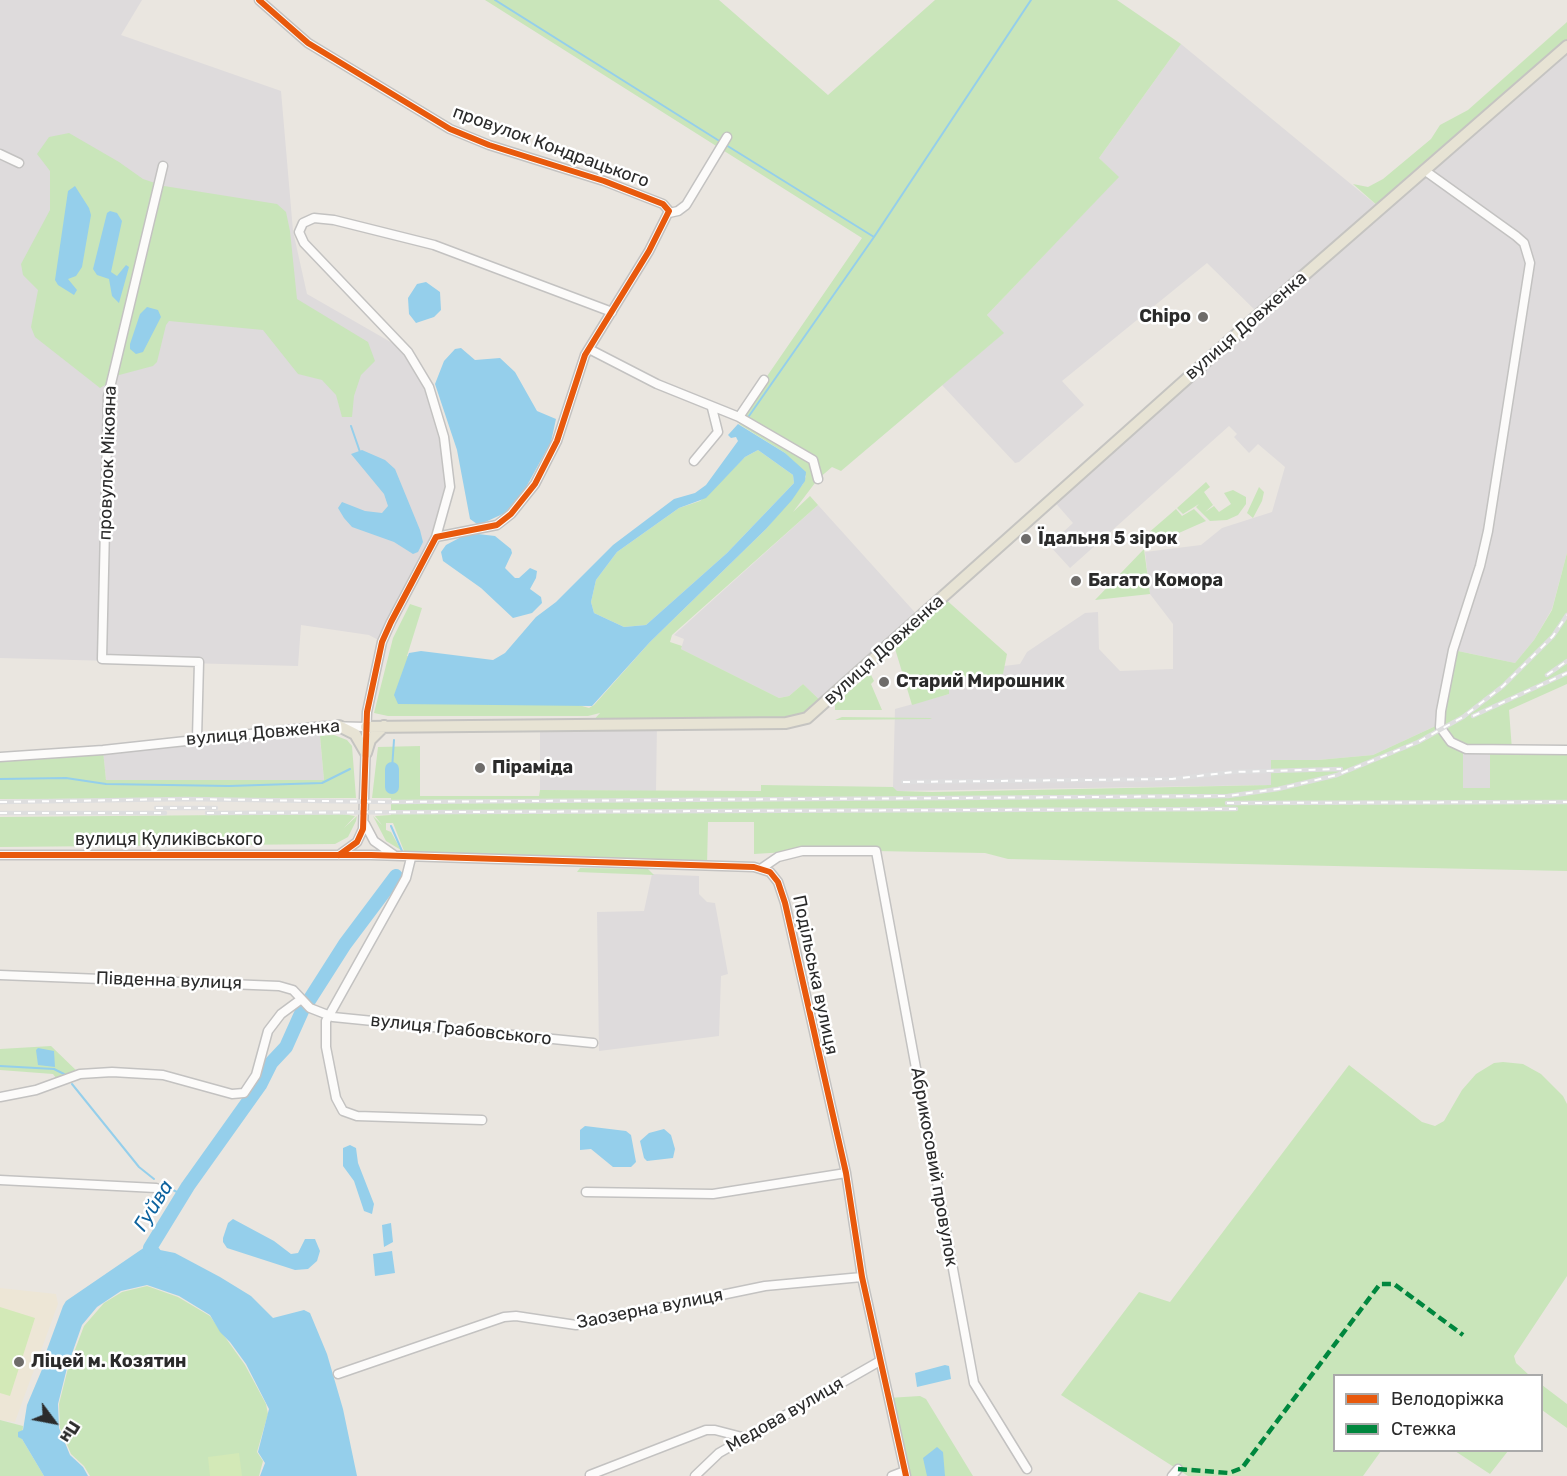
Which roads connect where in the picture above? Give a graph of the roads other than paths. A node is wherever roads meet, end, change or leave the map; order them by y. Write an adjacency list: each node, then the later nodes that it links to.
1 (259, 0): 8 (street, провулок Кондрацького)
2 (1567, 46): 7 (main road, вулиця Довженка)
3 (724, 142): 8 (street)
4 (0, 154): 5 (street)
5 (19, 163)
6 (163, 166): 20 (street, провулок Мікояна)
7 (1424, 170): 18 (main road, вулиця Довженка); 21 (street)
8 (669, 213): 9 (street)
9 (612, 312): 10 (street); 16 (street)
10 (589, 349): 12 (street); 16 (street)
11 (764, 380): 13 (street)
12 (712, 408): 13 (street); 14 (street)
13 (739, 417): 15 (street)
14 (694, 461)
15 (818, 479)
16 (436, 537): 19 (street)
17 (339, 726): 19 (street, вулиця Довженка); 20 (street, вулиця Довженка); 22 (main road)
18 (384, 726): 19 (main road, вулиця Довженка); 22 (main road)
19 (366, 727): 22 (street)
20 (197, 738): 23 (street, вулиця Довженка)
21 (1567, 750)
22 (366, 753): 24 (street)
23 (0, 757)
24 (364, 821): 26 (street); 27 (street)
25 (0, 855): 26 (street, вулиця Куликівського)
26 (339, 855): 27 (street)
27 (407, 858): 28 (street); 31 (street)
28 (762, 868): 35 (street, Подільська вулиця); 43 (street, Абрикосовий провулок)
29 (0, 975): 30 (street, Південна вулиця)
30 (300, 1000): 31 (street, Південна вулиця); 33 (street)
31 (328, 1015): 32 (street, вулиця Грабовського); 34 (street)
32 (593, 1043)
33 (0, 1097)
34 (482, 1120)
35 (846, 1173): 38 (street); 39 (street, Подільська вулиця)
36 (0, 1180): 37 (street)
37 (156, 1188)
38 (586, 1192)
39 (862, 1277): 40 (street, Подільська вулиця); 41 (street, Заозерна вулиця)
40 (880, 1361): 42 (street, Медова вулиця); 44 (street, Подільська вулиця)
41 (338, 1374)
42 (746, 1438): 45 (street); 46 (street, Медова вулиця)
43 (1027, 1469)
44 (905, 1473): 47 (street)
45 (590, 1475)
46 (695, 1476)
47 (892, 1476)

